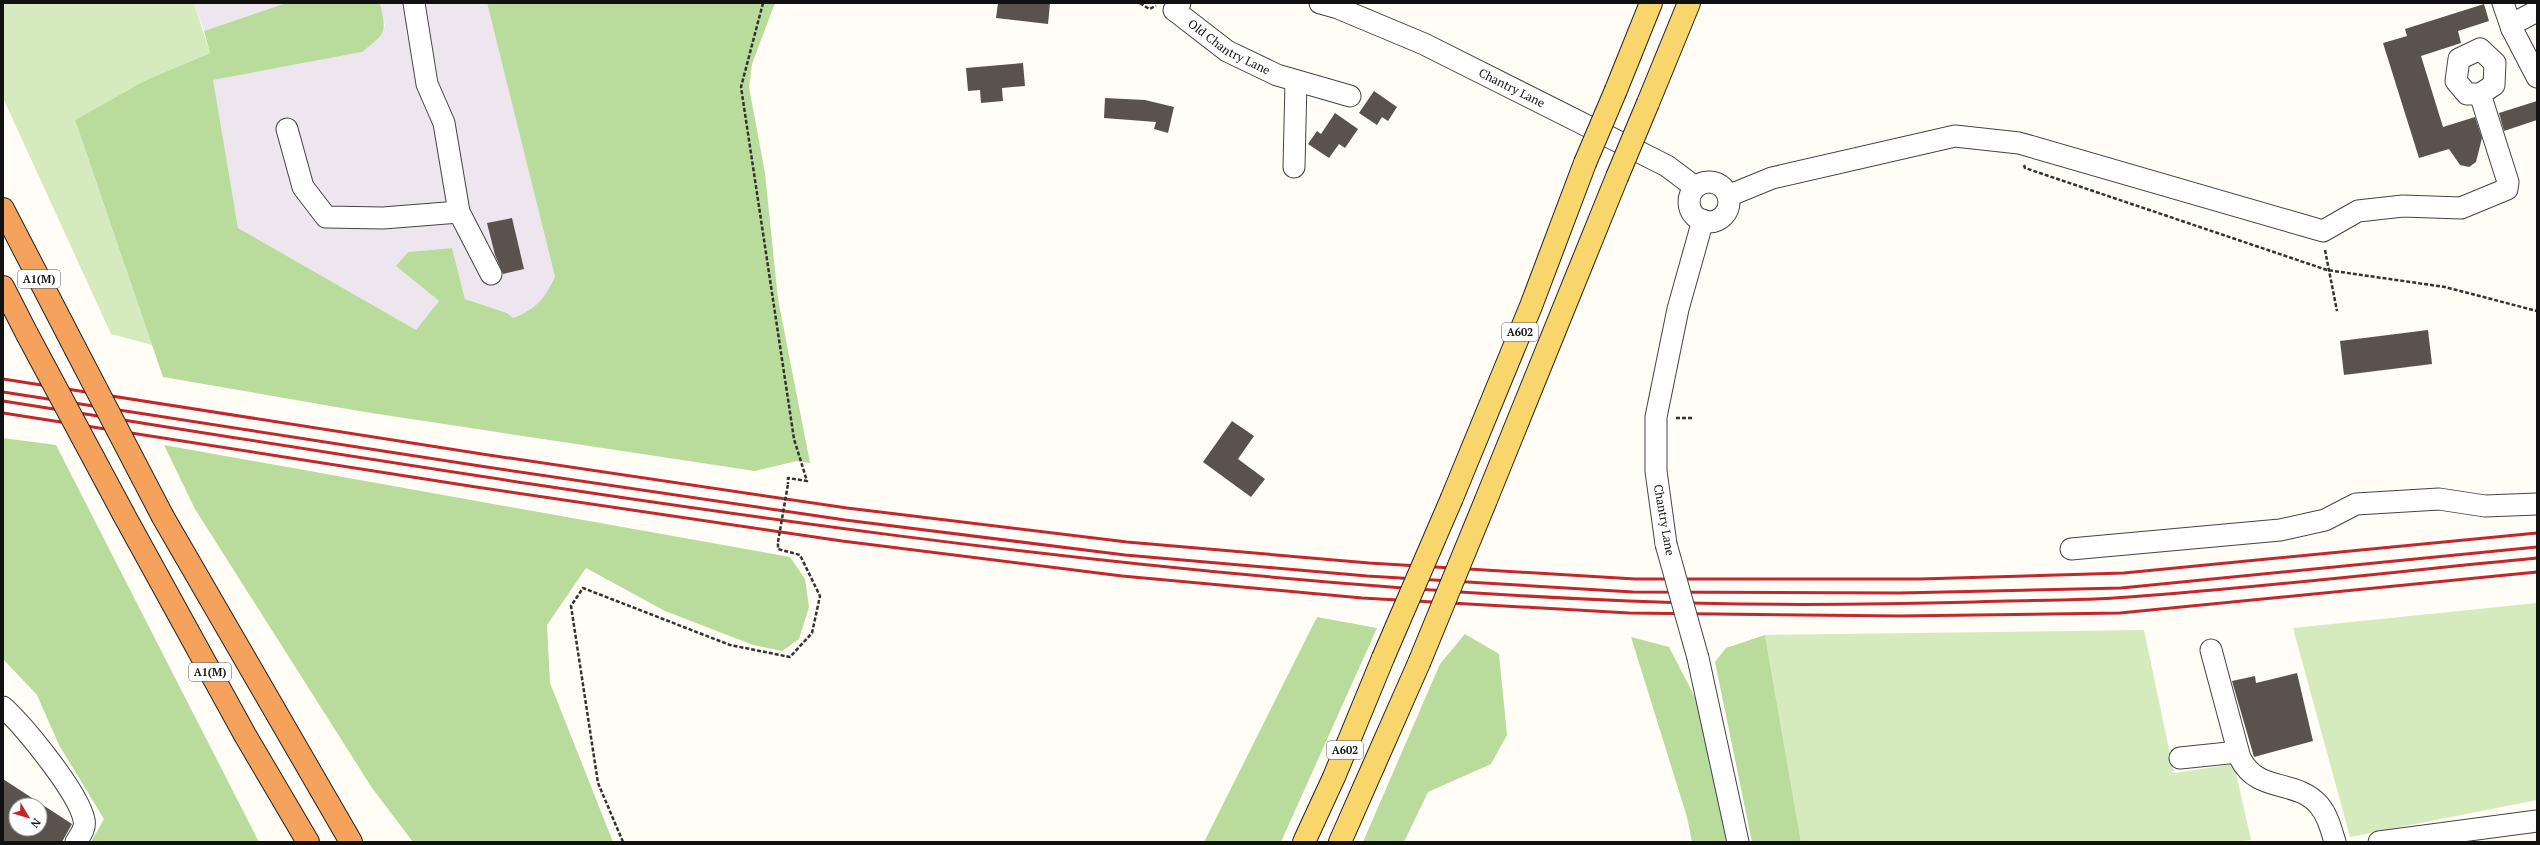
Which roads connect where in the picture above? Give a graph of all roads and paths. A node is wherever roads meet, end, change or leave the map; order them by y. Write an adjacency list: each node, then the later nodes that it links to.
1 (414, 3): 22 (street)
2 (763, 3): 42 (path, bridge)
3 (1140, 3): 9 (path)
4 (1180, 3): 13 (street, Old Chantry Lane)
5 (1320, 3): 19 (street, Chantry Lane)
6 (1651, 3): 43 (main road, A602, bridge)
7 (1688, 3): 44 (main road, A602, bridge)
8 (2503, 3): 11 (street)
9 (1149, 9)
10 (2537, 11): 11 (street)
11 (2512, 29): 12 (street)
12 (2537, 78)
13 (1296, 82): 15 (street); 18 (street)
14 (2480, 94): 24 (street)
15 (1350, 96)
16 (287, 129): 22 (street)
17 (2019, 143): 20 (street); 24 (street); 25 (path)
18 (1294, 167)
19 (1695, 187): 20 (street); 23 (street)
20 (1728, 196): 23 (street)
21 (3, 209): 36 (highway, A1(M), bridge)
22 (459, 212): 26 (street)
23 (1703, 220): 45 (street, Chantry Lane, bridge)
24 (2323, 231): 25 (path)
25 (2327, 270): 28 (path); 29 (path)
26 (491, 274)
27 (3, 287): 38 (highway, A1(M), bridge)
28 (2337, 311)
29 (2537, 311)
30 (2537, 504): 31 (street)
31 (2071, 549)
32 (2211, 650): 34 (street)
33 (3, 707): 39 (street)
34 (2238, 752): 35 (street); 46 (street)
35 (2180, 758)
36 (302, 759): 40 (highway, A1(M)); 41 (highway)
37 (2537, 821): 47 (street)
38 (304, 837)
39 (76, 842)
40 (350, 842)
41 (367, 842)
42 (624, 842)
43 (1304, 842)
44 (1340, 842)
45 (1738, 842)
46 (2335, 842)
47 (2379, 842)

